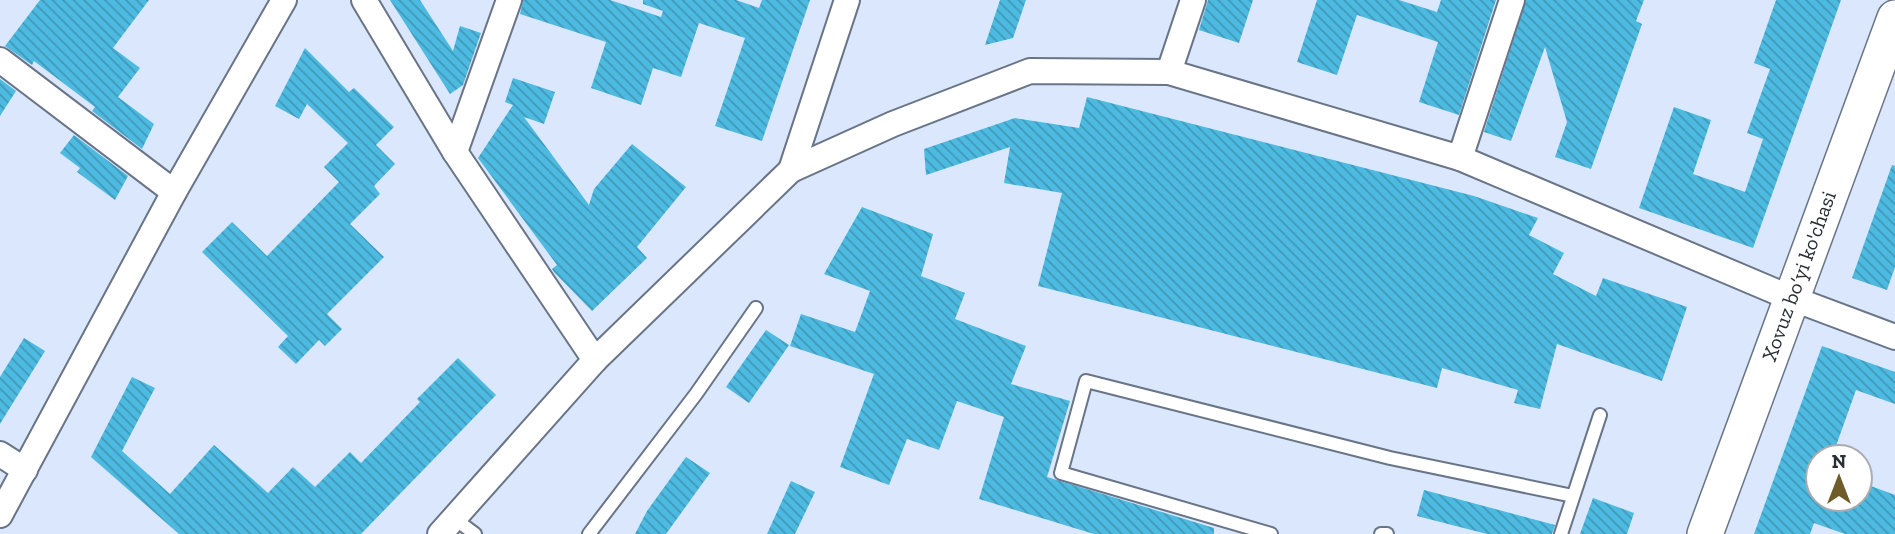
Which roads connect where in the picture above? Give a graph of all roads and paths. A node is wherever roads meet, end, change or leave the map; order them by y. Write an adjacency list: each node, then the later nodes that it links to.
1 (284, 0): 13 (street)
2 (364, 0): 10 (street)
3 (509, 0): 10 (street)
4 (847, 0): 12 (street)
5 (1193, 0): 9 (street)
6 (1512, 0): 11 (street)
7 (1895, 18): 14 (main road, Xovuz bo‘yi ko'chasi)
8 (0, 60): 13 (street)
9 (1169, 72): 11 (street); 12 (street)
10 (455, 152): 17 (street)
11 (1460, 158): 14 (street)
12 (791, 170): 17 (street)
13 (174, 192): 20 (street)
14 (1791, 298): 16 (street); 30 (main road, Xovuz bo‘yi ko'chasi)
15 (756, 308): 25 (lane)
16 (1895, 337)
17 (595, 360): 23 (street)
18 (1600, 415): 21 (lane)
19 (0, 454): 20 (street)
20 (25, 470): 22 (street)
21 (1573, 496): 26 (lane); 29 (lane)
22 (0, 516)
23 (447, 526): 24 (lane)
24 (475, 534)
25 (589, 534)
26 (1271, 534)
27 (1381, 534): 28 (lane)
28 (1387, 534)
29 (1560, 534)
30 (1705, 534)

